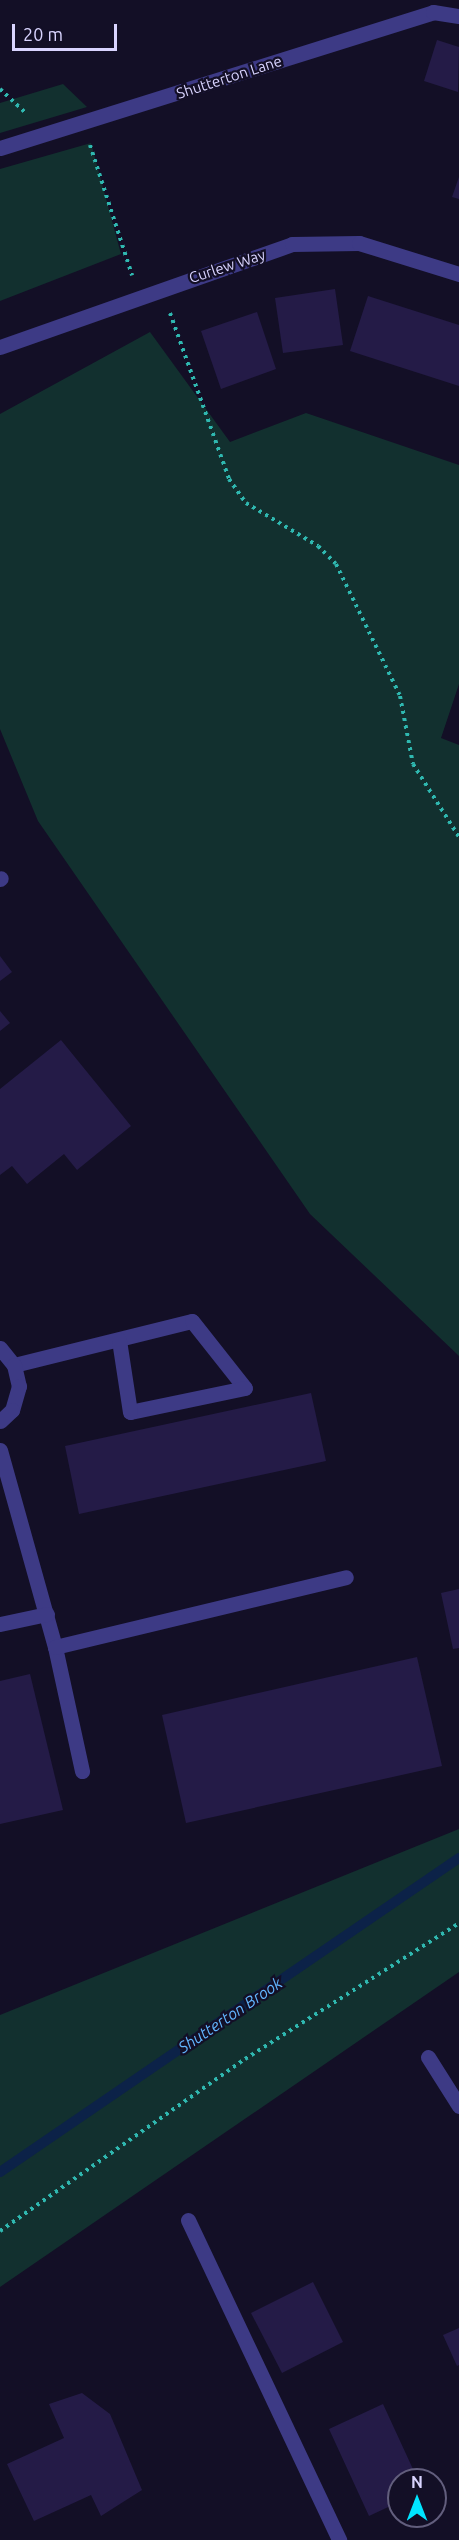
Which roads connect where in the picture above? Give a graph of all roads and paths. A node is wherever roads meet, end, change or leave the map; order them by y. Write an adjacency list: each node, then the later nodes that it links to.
1 (459, 16): 4 (street, Shutterton Lane)
2 (0, 89): 3 (path)
3 (29, 117)
4 (83, 123): 5 (street, Shutterton Lane); 8 (path)
5 (0, 148)
6 (459, 274): 7 (street, Curlew Way)
7 (161, 288): 8 (street, Curlew Way); 10 (path)
8 (139, 297): 9 (street, Curlew Way)
9 (0, 347)
10 (459, 837)
11 (119, 1340): 11 (street); 13 (street)
12 (0, 1348): 13 (street)
13 (14, 1365): 14 (street)
14 (0, 1421)
15 (0, 1450): 17 (street)
16 (346, 1577): 19 (street)
17 (47, 1614): 18 (street); 19 (street)
18 (0, 1624)
19 (56, 1647): 20 (street)
20 (82, 1771)
21 (459, 1923): 25 (path)
22 (428, 2057): 23 (street)
23 (459, 2106)
24 (188, 2220): 26 (street)
25 (0, 2231)
26 (339, 2540)

